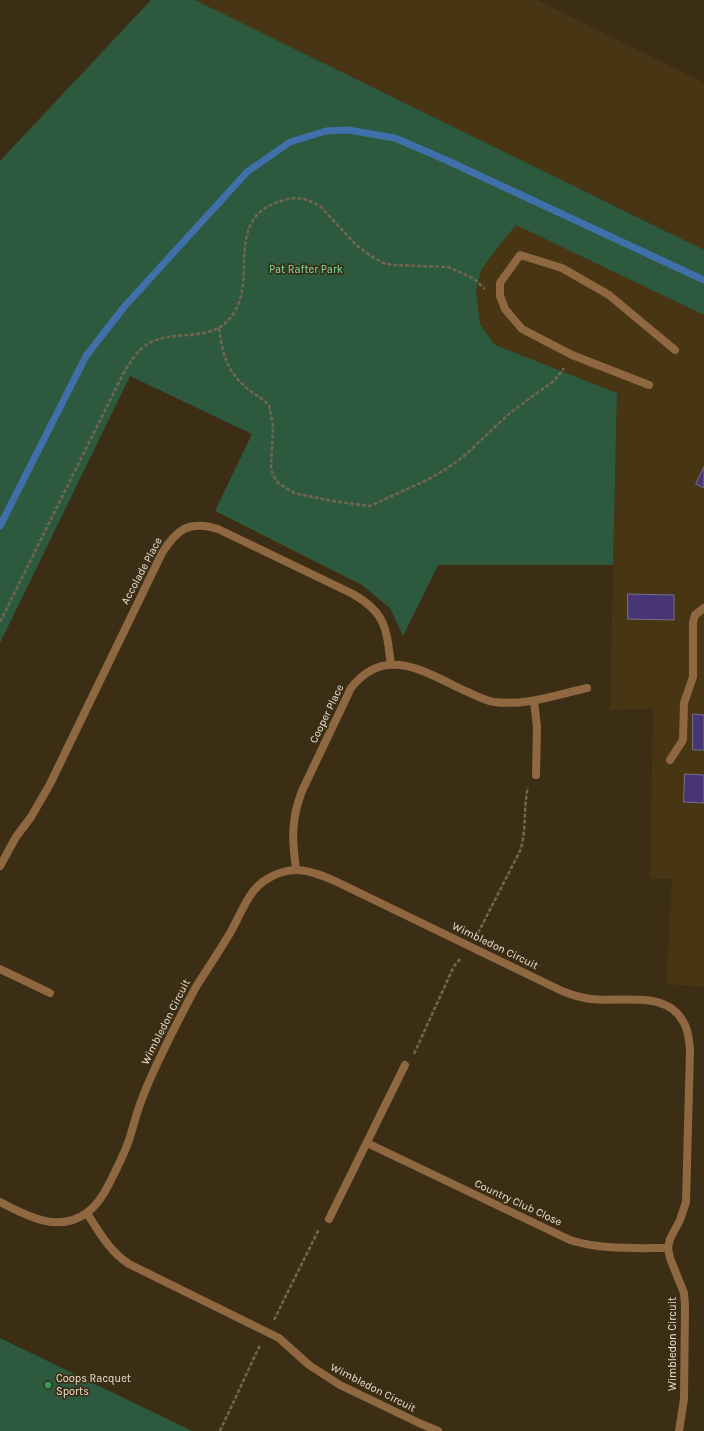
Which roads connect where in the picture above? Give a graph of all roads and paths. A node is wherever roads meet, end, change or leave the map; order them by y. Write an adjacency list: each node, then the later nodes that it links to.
1 (500, 296): 2 (path); 3 (street); 4 (street)
2 (219, 328): 4 (path); 7 (path)
3 (675, 350)
4 (572, 355): 5 (street)
5 (649, 385)
6 (704, 608): 11 (street)
7 (0, 622)
8 (391, 665): 10 (street, Cooper Place); 13 (street, Accolade Place); 14 (street, Cooper Place)
9 (587, 688): 10 (street, Cooper Place)
10 (534, 701): 12 (street)
11 (670, 760)
12 (536, 775): 15 (path)
13 (0, 866)
14 (296, 869): 22 (street, Wimbledon Circuit); 24 (street, Wimbledon Circuit)
15 (476, 937)
16 (462, 956): 19 (path)
17 (0, 969): 18 (street)
18 (50, 993)
19 (405, 1065): 20 (street)
20 (367, 1143): 23 (street); 24 (street, Country Club Close)
21 (0, 1202): 22 (street, Wimbledon Circuit)
22 (87, 1213): 25 (street, Wimbledon Circuit)
23 (329, 1219)
24 (668, 1248): 26 (street, Wimbledon Circuit)
25 (438, 1431)
26 (679, 1431)

